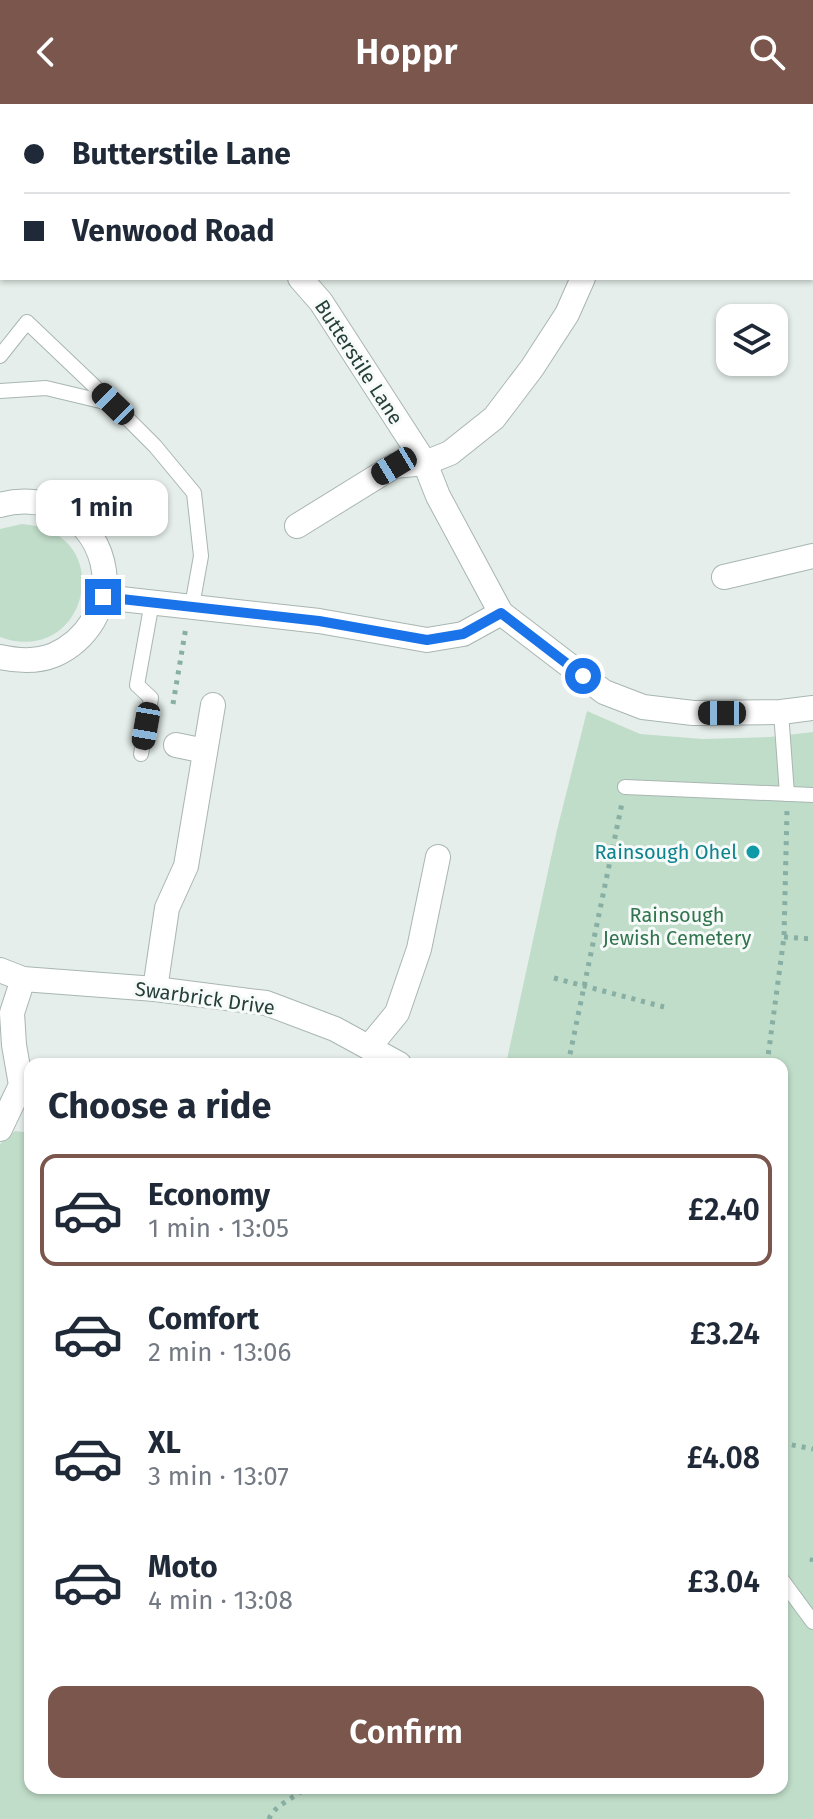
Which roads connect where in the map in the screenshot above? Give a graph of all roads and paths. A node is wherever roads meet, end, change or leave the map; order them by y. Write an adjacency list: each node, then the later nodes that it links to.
1 (302, 280): 6 (street, Butterstile Lane)
2 (582, 280): 6 (street)
3 (0, 356): 5 (lane)
4 (0, 391): 5 (lane)
5 (113, 404): 13 (lane)
6 (425, 463): 8 (street); 14 (street, Butterstile Lane)
7 (0, 505): 11 (street)
8 (297, 526)
9 (813, 556): 10 (street)
10 (724, 577)
11 (103, 597): 12 (street); 15 (street)
12 (152, 602): 13 (street); 22 (lane)
13 (192, 606): 14 (street); 18 (path)
14 (501, 613): 19 (street, Butterstile Lane)
15 (1, 660)
16 (213, 705): 21 (street)
17 (813, 708): 19 (street, Butterstile Lane)
18 (171, 712)
19 (781, 712): 24 (lane)
20 (176, 745): 21 (street)
21 (205, 751): 33 (street)
22 (141, 754)
23 (625, 787): 24 (lane); 32 (path)
24 (787, 794): 25 (lane); 27 (path)
25 (813, 795)
26 (438, 857): 35 (street)
27 (784, 937): 28 (path); 38 (path)
28 (813, 939)
29 (0, 970): 31 (street, Swarbrick Drive)
30 (554, 978): 32 (path)
31 (23, 979): 33 (street, Swarbrick Drive); 39 (street)
32 (584, 987): 34 (path); 37 (path)
33 (155, 989): 35 (street, Swarbrick Drive)
34 (664, 1007)
35 (369, 1047): 36 (street, Swarbrick Drive)
36 (388, 1058)
37 (569, 1058)
38 (768, 1058)
39 (0, 1129)
40 (788, 1444): 41 (path)
41 (813, 1449)
42 (788, 1588): 43 (lane)
43 (813, 1622)
44 (299, 1794): 45 (path)
45 (269, 1819)

